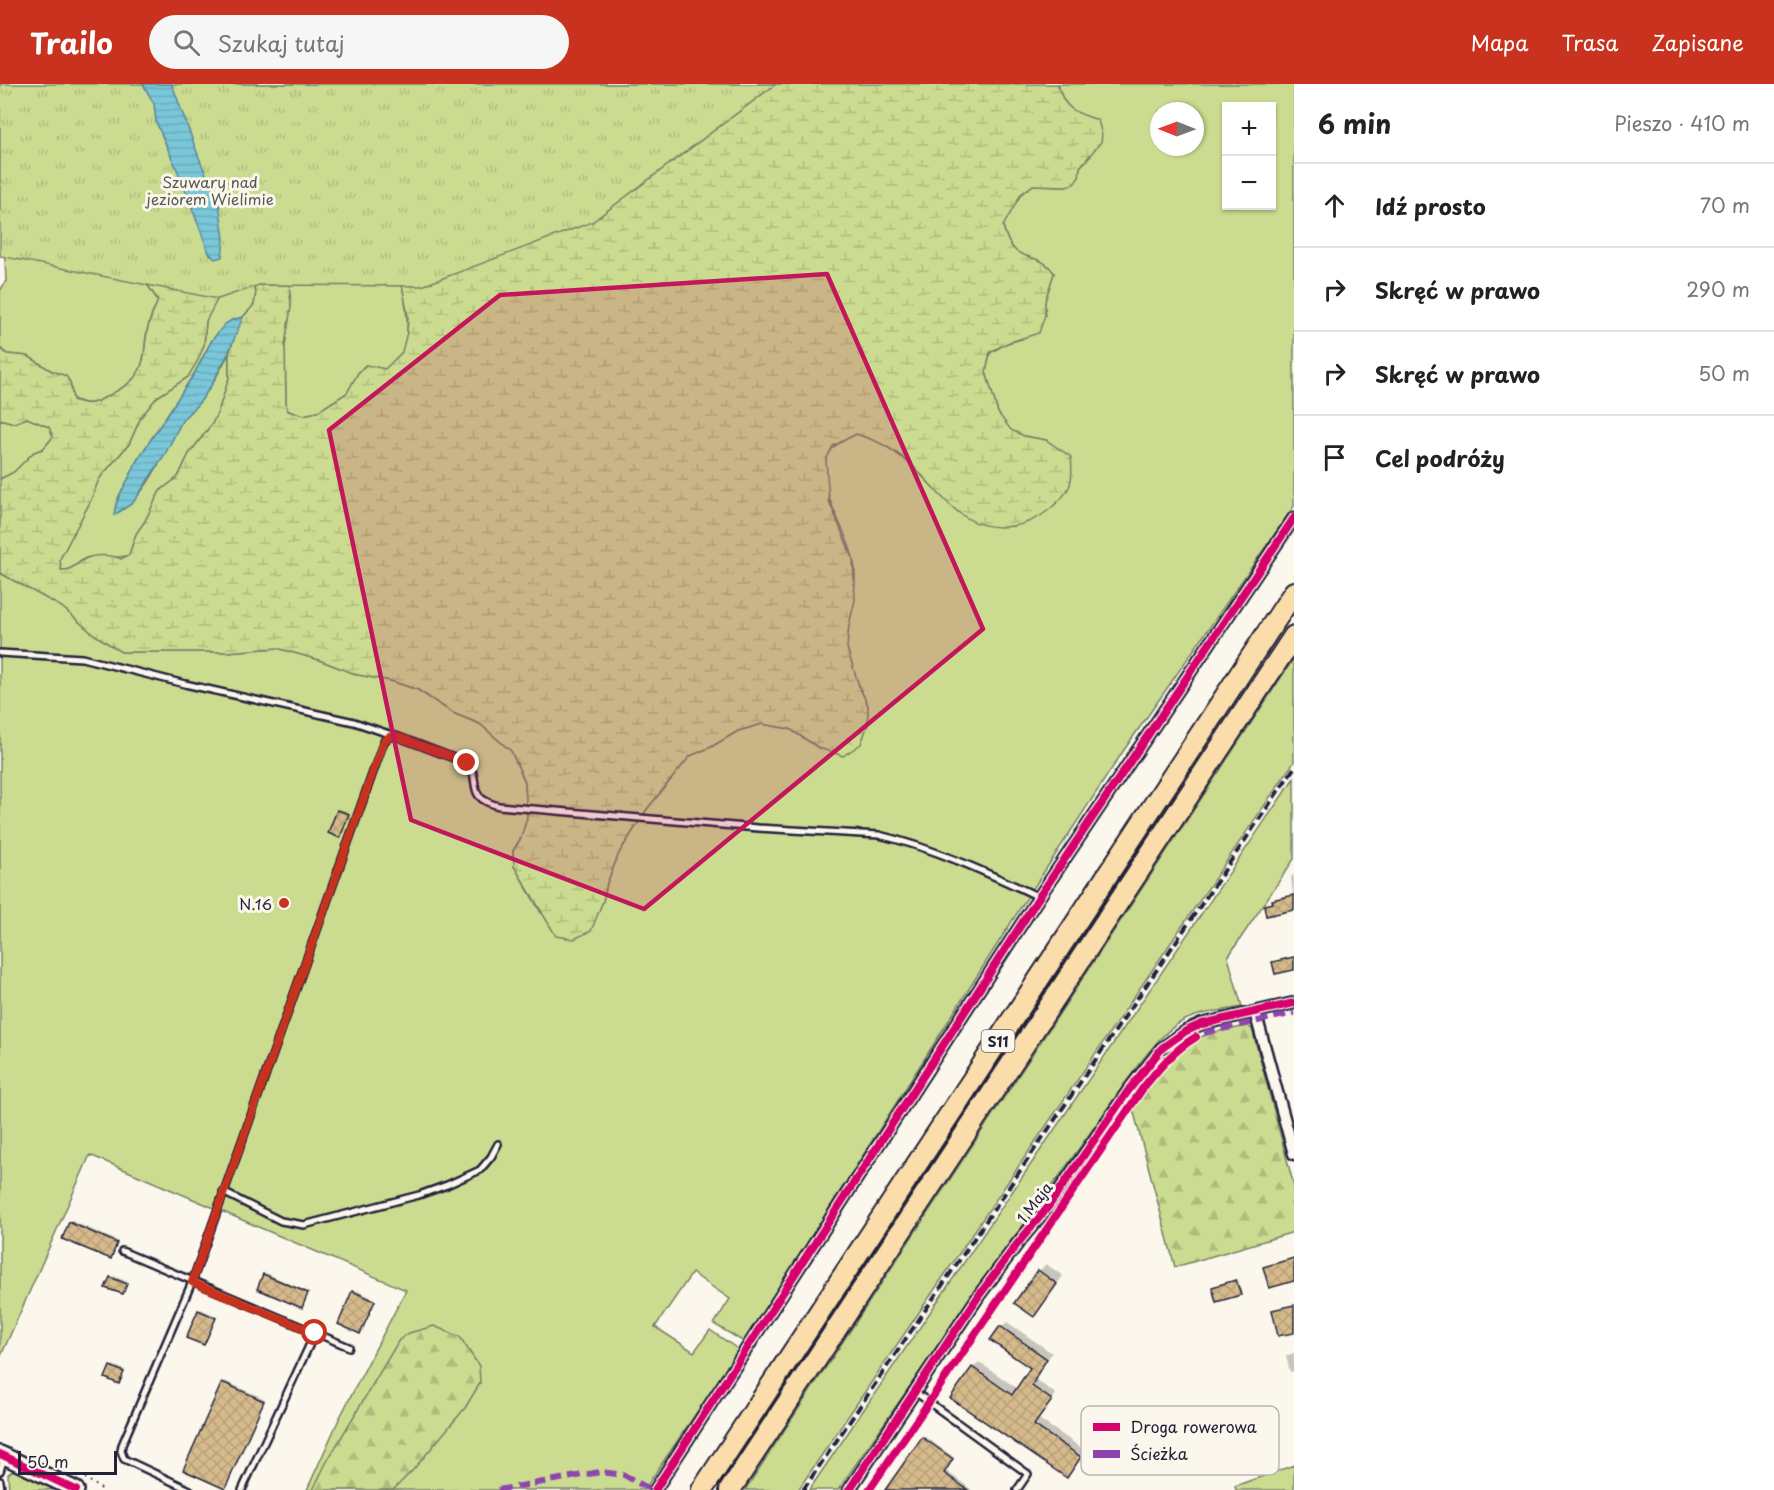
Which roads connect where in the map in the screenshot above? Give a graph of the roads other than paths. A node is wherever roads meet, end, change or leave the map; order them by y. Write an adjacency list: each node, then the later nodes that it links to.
1 (1294, 518): 6 (street)
2 (1294, 592): 24 (highway, S11)
3 (1294, 636): 25 (highway, S11)
4 (0, 653): 5 (lane)
5 (396, 736): 6 (lane); 11 (lane)
6 (1039, 897): 23 (street)
7 (1294, 1003): 8 (street, 1 Maja)
8 (1255, 1012): 10 (street); 16 (street, 1 Maja)
9 (498, 1144): 11 (lane)
10 (1294, 1154)
11 (223, 1192): 13 (lane)
12 (122, 1251): 13 (lane)
13 (192, 1282): 14 (lane); 21 (lane)
14 (315, 1333): 15 (lane); 22 (lane)
15 (349, 1347)
16 (915, 1392): 26 (street, 1 Maja); 27 (lane)
17 (2, 1460): 20 (street)
18 (0, 1481): 19 (lane)
19 (2, 1490)
20 (76, 1490)
21 (190, 1490)
22 (242, 1490)
23 (655, 1490)
24 (702, 1490)
25 (730, 1490)
26 (849, 1490)
27 (1017, 1490)

